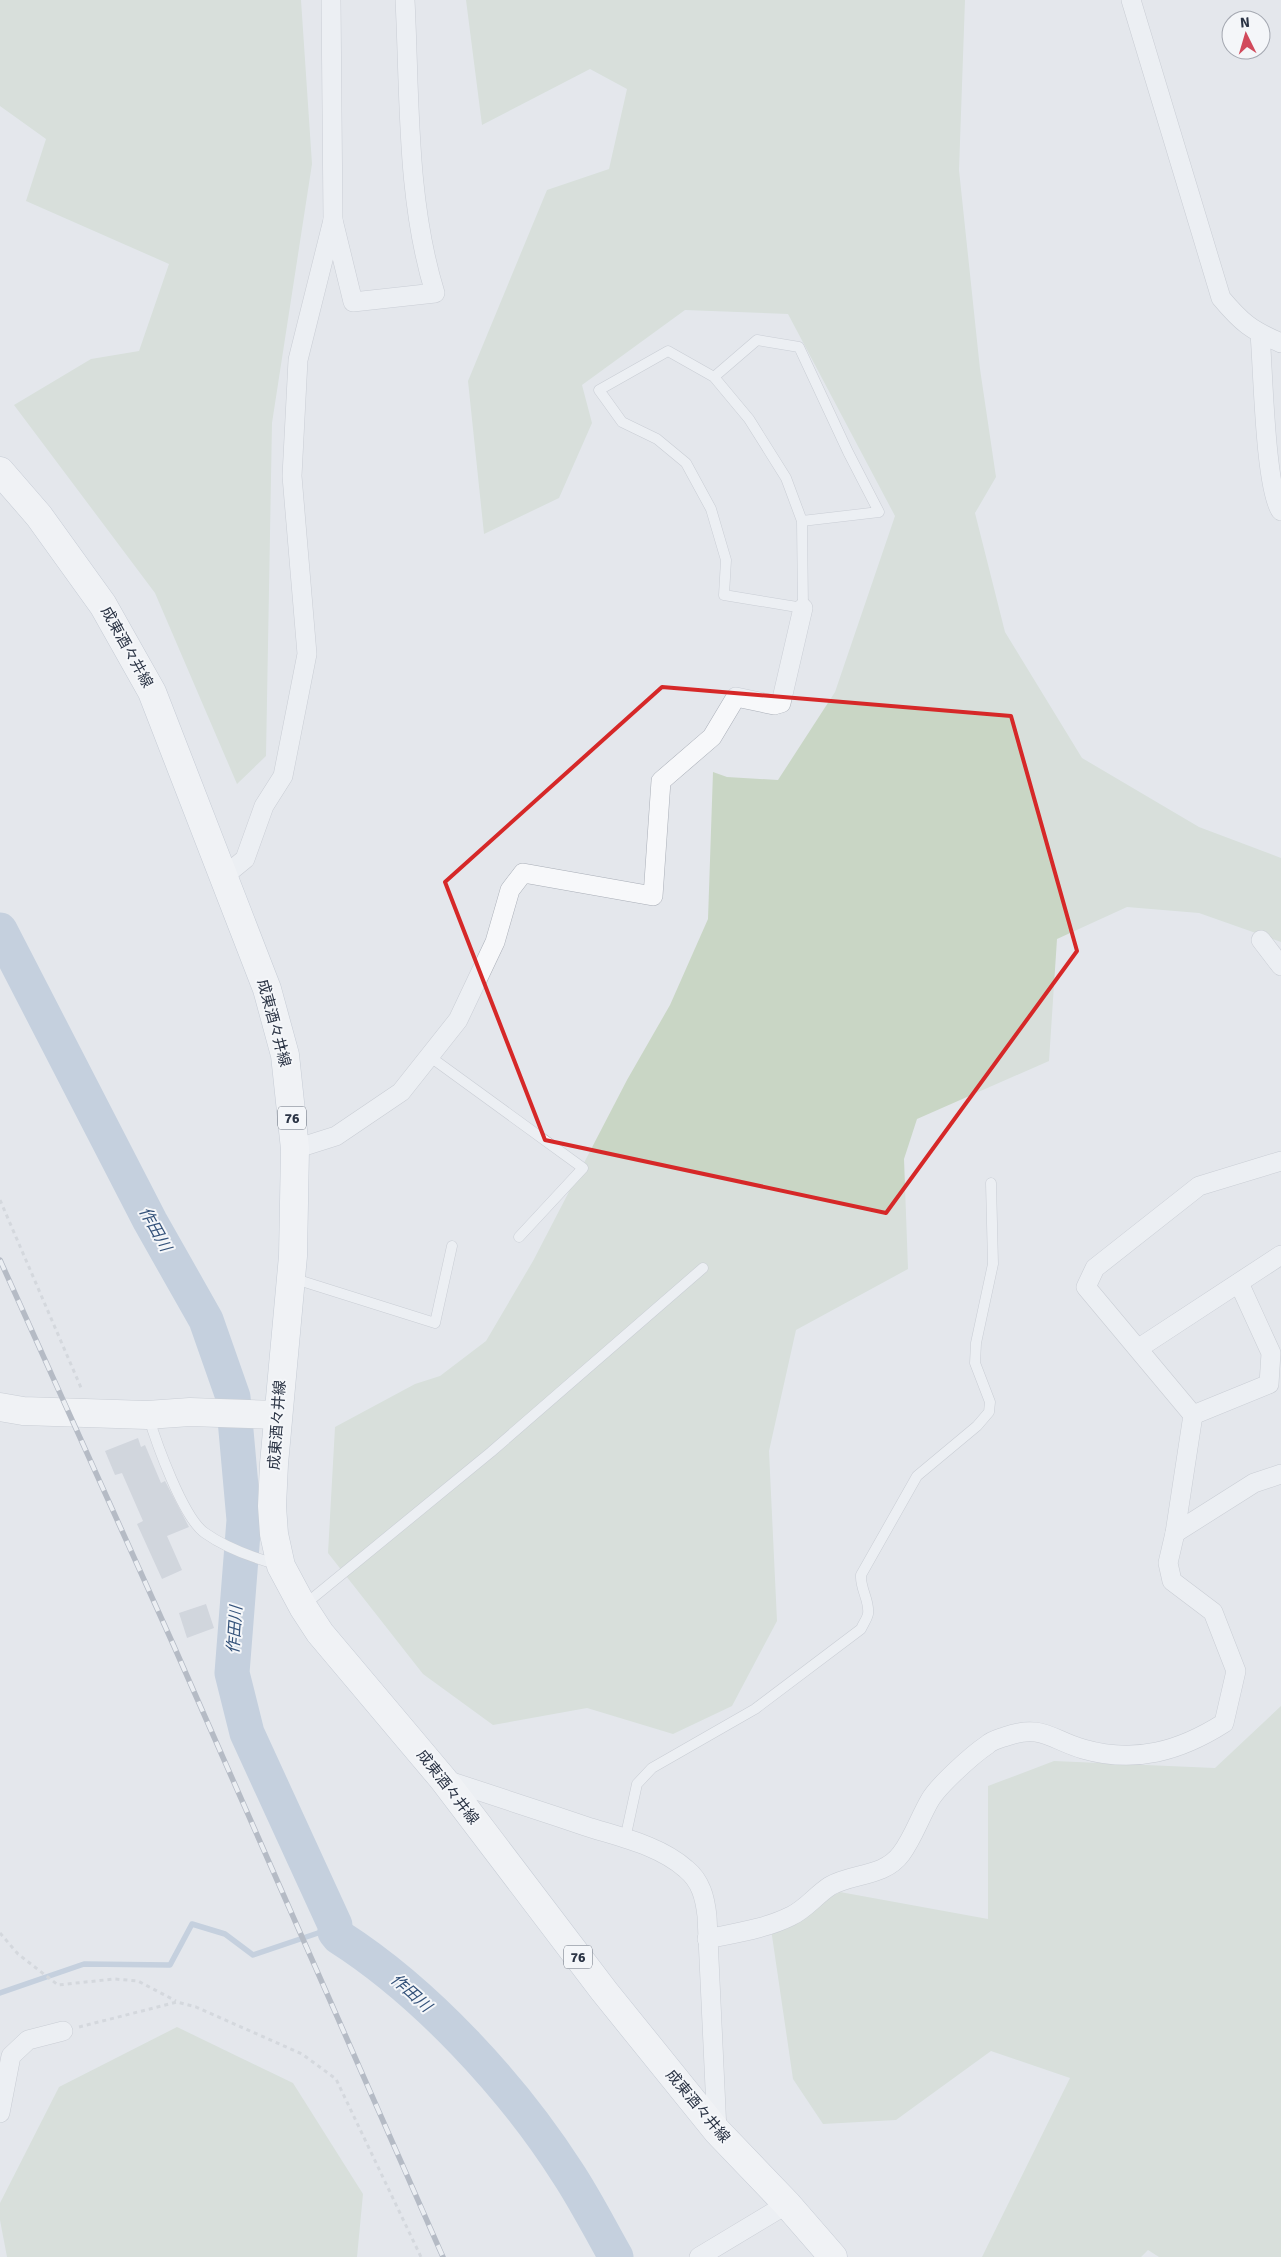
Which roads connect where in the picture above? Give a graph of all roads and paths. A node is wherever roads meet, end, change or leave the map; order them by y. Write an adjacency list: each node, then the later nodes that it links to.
1 (330, 0): 4 (street)
2 (405, 0): 4 (street)
3 (1131, 0): 5 (street)
4 (333, 220): 12 (street)
5 (1260, 334): 6 (street); 9 (street)
6 (1281, 343)
7 (714, 377): 10 (lane); 10 (lane); 11 (lane)
8 (0, 471): 12 (main road, 成東酒々井線 / 76)
9 (1281, 510)
10 (802, 522): 11 (lane)
11 (802, 608): 15 (street)
12 (223, 877): 16 (main road, 成東酒々井線 / 76)
13 (1261, 940): 14 (street)
14 (1281, 966)
15 (429, 1056): 16 (street); 20 (lane)
16 (295, 1148): 24 (main road, 成東酒々井線 / 76)
17 (1281, 1161): 26 (street)
18 (991, 1184): 37 (lane)
19 (0, 1200): 28 (path)
20 (520, 1237)
21 (452, 1246): 24 (lane)
22 (1281, 1255): 25 (street)
23 (703, 1268): 35 (lane)
24 (291, 1278): 30 (main road, 成東酒々井線 / 76)
25 (1239, 1283): 26 (street); 31 (street)
26 (1139, 1348): 31 (street)
27 (0, 1407): 28 (main road)
28 (92, 1412): 29 (main road)
29 (147, 1414): 30 (main road); 34 (lane)
30 (277, 1415): 34 (main road, 成東酒々井線 / 76)
31 (1193, 1415): 33 (street)
32 (1281, 1474): 33 (street)
33 (1176, 1533): 39 (street)
34 (281, 1566): 35 (main road, 成東酒々井線 / 76)
35 (303, 1607): 36 (main road, 成東酒々井線 / 76)
36 (443, 1779): 37 (street); 43 (main road, 成東酒々井線 / 76)
37 (625, 1839): 39 (street)
38 (0, 1933): 40 (path)
39 (707, 1939): 43 (street)
40 (178, 2002): 41 (path); 45 (path)
41 (63, 2031): 42 (street)
42 (0, 2113)
43 (717, 2130): 44 (main road, 成東酒々井線 / 76)
44 (787, 2204): 46 (street); 47 (main road, 成東酒々井線 / 76)
45 (421, 2257)
46 (699, 2257)
47 (833, 2257)

